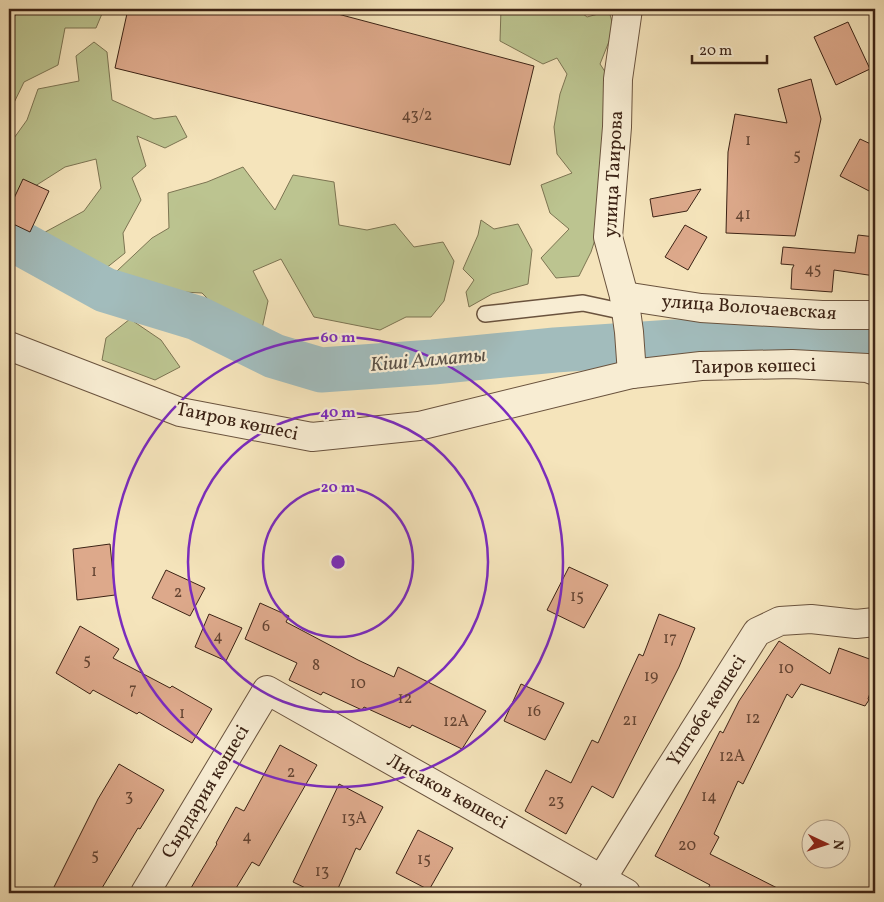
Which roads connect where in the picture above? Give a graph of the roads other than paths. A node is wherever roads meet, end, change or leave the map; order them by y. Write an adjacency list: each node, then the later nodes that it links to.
1 (628, 9): 2 (street, улица Таирова)
2 (626, 313): 3 (lane); 4 (street, улица Волочаевская); 6 (street, улица Таирова)
3 (485, 314)
4 (875, 316)
5 (9, 346): 6 (street, Таиров көшесі)
6 (632, 366): 7 (street, Таиров көшесі)
7 (875, 371)
8 (875, 622): 10 (street, Үштөбе көшесі)
9 (267, 690): 10 (street, Лисаков көшесі); 11 (street, Сырдария көшесі)
10 (597, 886): 12 (street, Лисаков көшесі)
11 (145, 893)
12 (626, 893)

